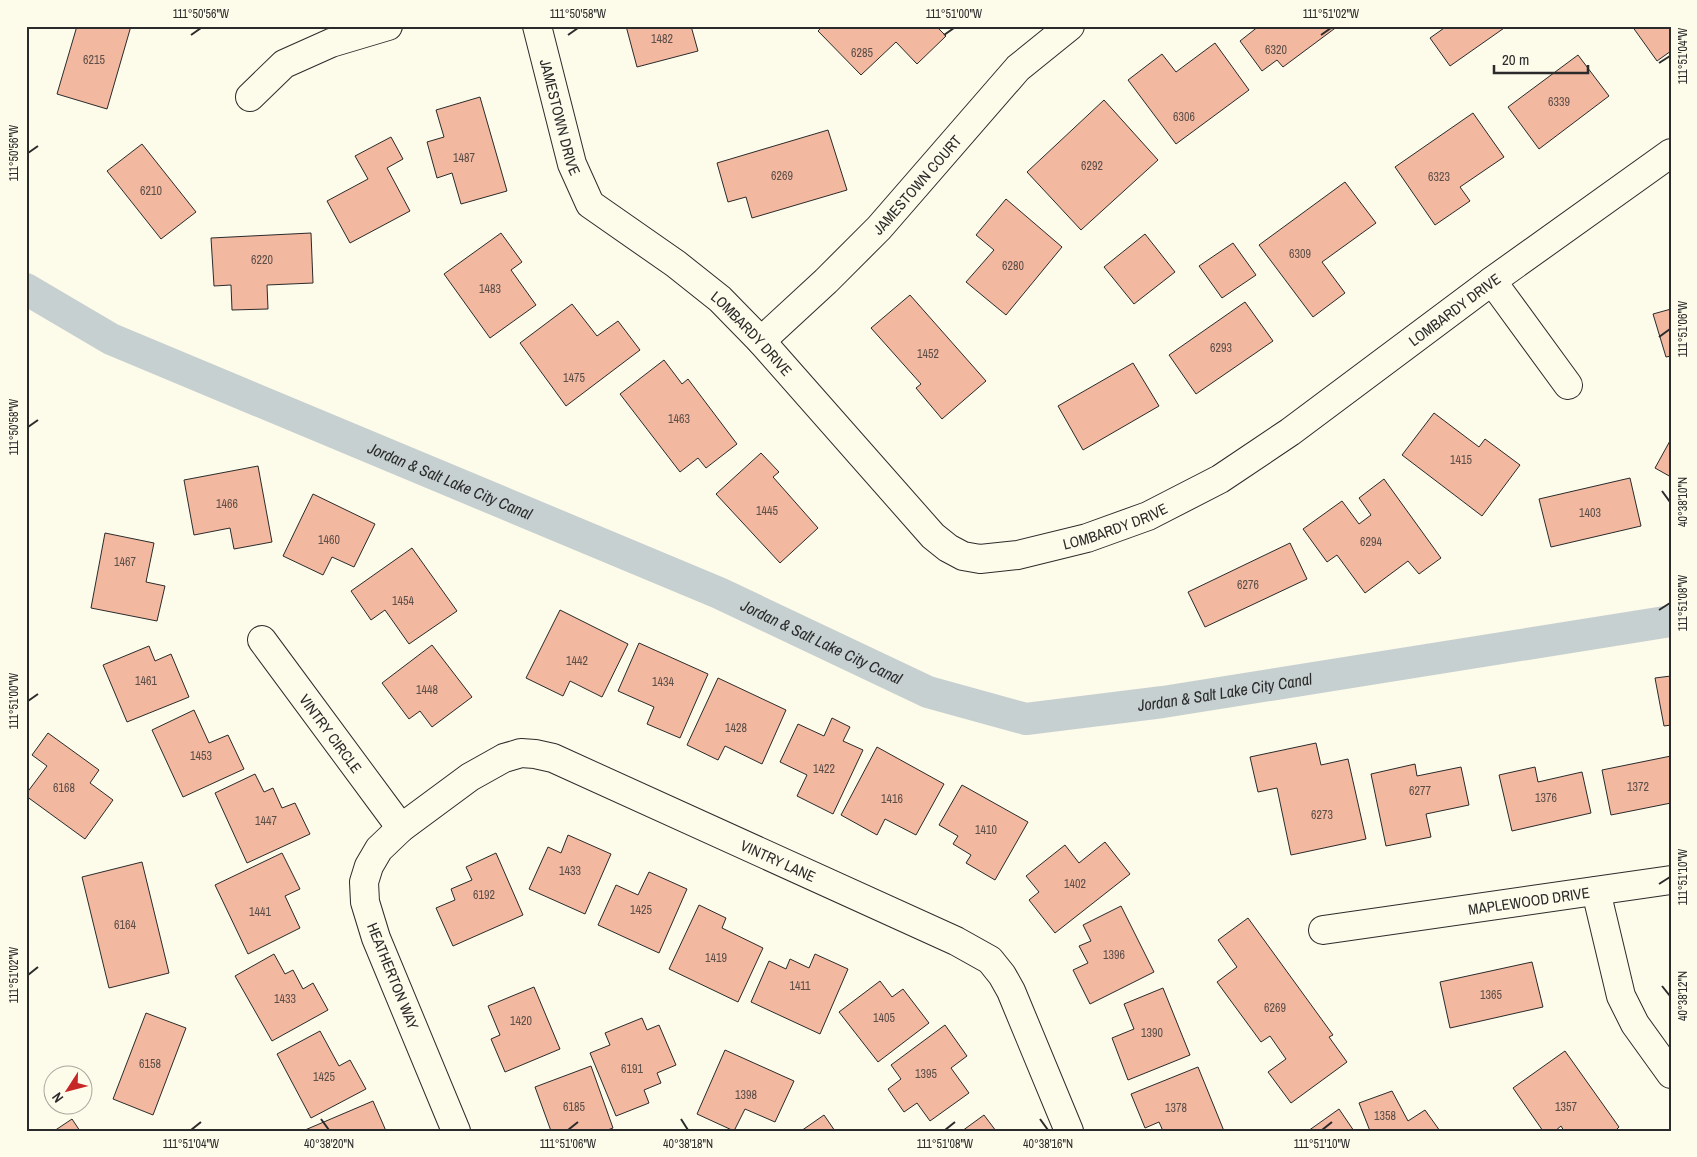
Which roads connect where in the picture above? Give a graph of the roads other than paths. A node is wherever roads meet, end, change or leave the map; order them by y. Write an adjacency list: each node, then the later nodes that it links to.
1 (388, 26): 4 (street)
2 (537, 26): 6 (street, JAMESTOWN DRIVE)
3 (1070, 26): 8 (street, JAMESTOWN COURT)
4 (250, 97)
5 (1671, 153): 7 (street, LOMBARDY DRIVE)
6 (590, 204): 8 (street, LOMBARDY DRIVE)
7 (1492, 281): 8 (street, LOMBARDY DRIVE); 9 (street)
8 (761, 341)
9 (1568, 385)
10 (262, 640): 11 (street, VINTRY CIRCLE)
11 (401, 828): 16 (street, HEATHERTON WAY); 17 (street, VINTRY LANE)
12 (1671, 880): 13 (street)
13 (1596, 891): 14 (street, MAPLEWOOD DRIVE); 15 (street, MAPLEWOOD DRIVE)
14 (1323, 930)
15 (1671, 1074)
16 (456, 1131)
17 (1069, 1131)

